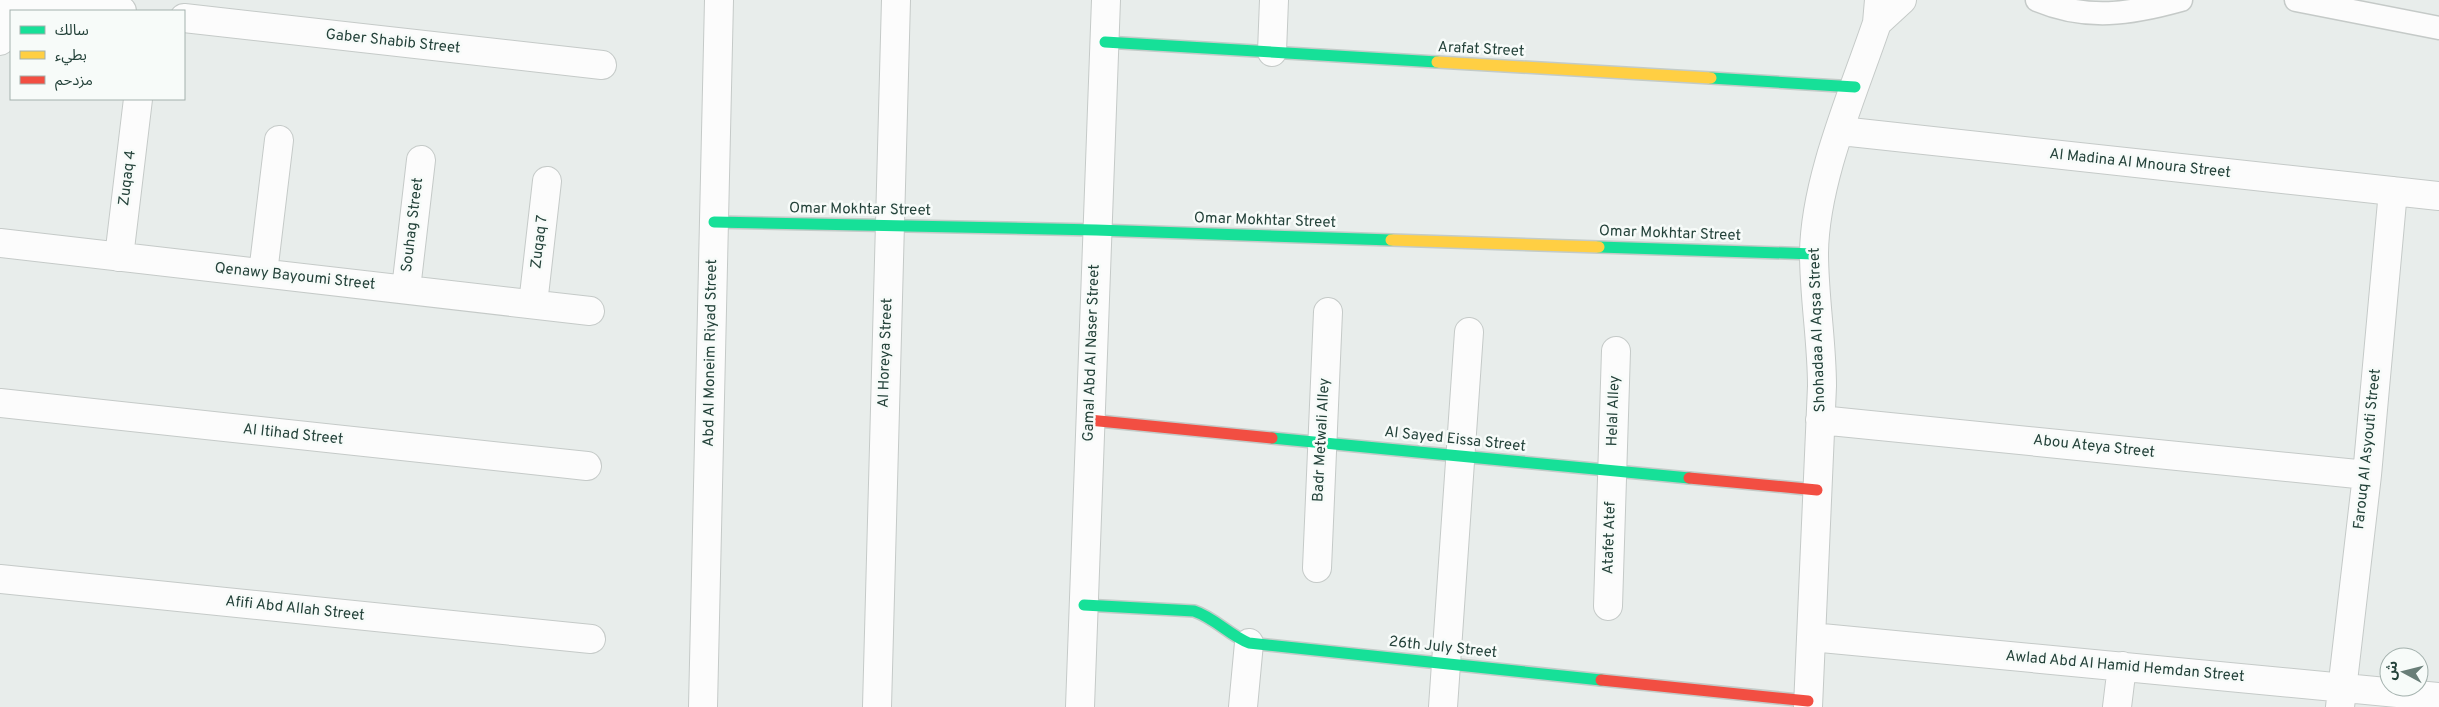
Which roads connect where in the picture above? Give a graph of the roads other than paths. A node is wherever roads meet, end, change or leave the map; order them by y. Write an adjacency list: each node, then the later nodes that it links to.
1 (5, 0): 15 (street)
2 (21, 0): 11 (street)
3 (720, 0): 27 (street, Abd Al Moneim Riyad Street)
4 (896, 0): 28 (street, Al Horeya Street)
5 (1106, 0): 16 (street, Gamal Abd Al Naser Street)
6 (1274, 0): 17 (street)
7 (1902, 0): 12 (street, Shohadaa Al Aqsa Street)
8 (2037, 0): 9 (lane)
9 (2181, 0)
10 (2296, 0): 14 (lane)
11 (113, 10)
12 (1878, 12): 19 (street, Shohadaa Al Aqsa Street)
13 (185, 18): 18 (street, Gaber Shabib Street)
14 (2439, 28)
15 (0, 41)
16 (1105, 42): 17 (street, Arafat Street); 29 (street, Gamal Abd Al Naser Street)
17 (1272, 52): 19 (street, Arafat Street)
18 (602, 65)
19 (1855, 87): 21 (street, Shohadaa Al Aqsa Street)
20 (138, 100): 32 (street, Zuqaq 4)
21 (1841, 131): 25 (street, Al Madina Al Mnoura Street); 31 (street, Shohadaa Al Aqsa Street)
22 (279, 140): 33 (street)
23 (421, 160): 34 (street, Souhag Street)
24 (547, 181): 35 (street, Zuqaq 7)
25 (2393, 191): 26 (street, Al Madina Al Mnoura Street); 47 (street, Farouq Al Asyouti Street)
26 (2439, 196)
27 (714, 222): 28 (street, Omar Mokhtar Street); 61 (street, Abd Al Moneim Riyad Street)
28 (890, 226): 29 (street, Omar Mokhtar Street); 62 (street, Al Horeya Street)
29 (1096, 230): 31 (street, Omar Mokhtar Street); 41 (street, Gamal Abd Al Naser Street)
30 (0, 243): 32 (street, Qenawy Bayoumi Street)
31 (1814, 254): 42 (street, Shohadaa Al Aqsa Street)
32 (118, 257): 33 (street, Qenawy Bayoumi Street)
33 (263, 274): 34 (street, Qenawy Bayoumi Street)
34 (406, 289): 35 (street, Qenawy Bayoumi Street)
35 (533, 304): 36 (street, Qenawy Bayoumi Street)
36 (590, 311)
37 (1328, 312): 43 (street, Badr Metwali Alley)
38 (1469, 332): 44 (street)
39 (1616, 351): 46 (street, Helal Alley)
40 (0, 403): 45 (street, Al Itihad Street)
41 (1089, 420): 43 (street, Al Sayed Eissa Street); 51 (street, Gamal Abd Al Naser Street)
42 (1820, 420): 47 (street, Abou Ateya Street); 48 (street, Shohadaa Al Aqsa Street)
43 (1322, 442): 44 (street, Al Sayed Eissa Street); 49 (street, Badr Metwali Alley)
44 (1461, 456): 46 (street, Al Sayed Eissa Street); 56 (street)
45 (587, 466)
46 (1612, 470): 48 (street, Al Sayed Eissa Street); 52 (street, Atafet Atef)
47 (2367, 475): 58 (street, Farouq Al Asyouti Street)
48 (1817, 490): 53 (street, Shohadaa Al Aqsa Street)
49 (1317, 568)
50 (0, 579): 54 (street, Afifi Abd Allah Street)
51 (1084, 605): 55 (street, 26th July Street); 63 (street, Gamal Abd Al Naser Street)
52 (1608, 606)
53 (1811, 637): 57 (street, Awlad Abd Al Hamid Hemdan Street); 60 (street, Shohadaa Al Aqsa Street)
54 (591, 639)
55 (1249, 643): 56 (street, 26th July Street); 64 (street)
56 (1446, 664): 60 (street, 26th July Street); 65 (street)
57 (2122, 666): 58 (street, Awlad Abd Al Hamid Hemdan Street); 66 (street)
58 (2341, 697): 59 (street, Awlad Abd Al Hamid Hemdan Street)
59 (2439, 697)
60 (1808, 704)
61 (703, 707)
62 (877, 707)
63 (1080, 707)
64 (1243, 707)
65 (1443, 707)
66 (2117, 707)

